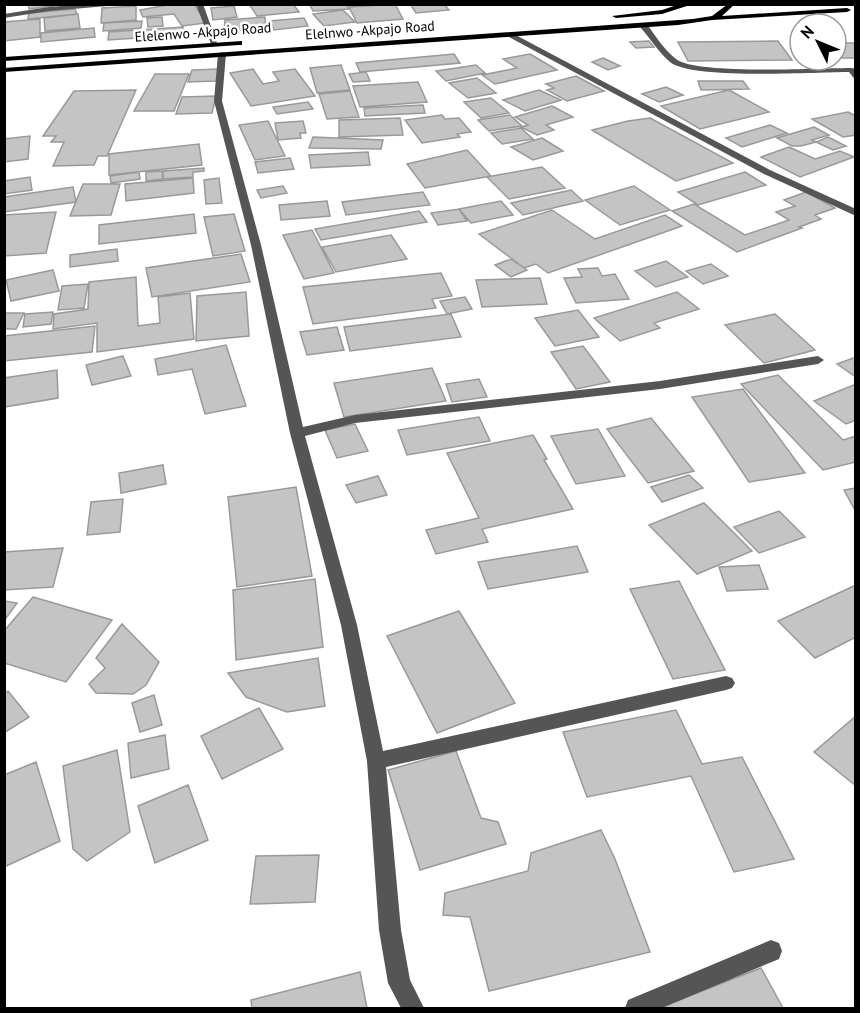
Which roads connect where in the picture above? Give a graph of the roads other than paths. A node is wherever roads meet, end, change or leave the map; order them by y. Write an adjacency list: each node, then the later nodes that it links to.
1 (128, 4): 9 (street)
2 (199, 4): 15 (street)
3 (670, 4): 8 (main road)
4 (690, 4): 8 (main road)
5 (732, 4): 11 (main road, Elelnwo -Akpajo Road)
6 (792, 4): 7 (main road)
7 (851, 10): 11 (main road)
8 (662, 12): 10 (main road)
9 (4, 16)
10 (605, 17)
11 (710, 19): 12 (main road, Elelnwo -Akpajo Road)
12 (643, 25): 13 (main road, Elelnwo -Akpajo Road); 18 (street)
13 (510, 34): 15 (main road, Elelnwo -Akpajo Road); 19 (street)
14 (249, 42): 15 (main road, Elelenwo -Akpajo Road)
15 (218, 49): 16 (main road, Elelenwo -Akpajo Road); 17 (main road, Elelnwo -Akpajo Road); 21 (street)
16 (4, 59)
17 (4, 70)
18 (854, 73)
19 (855, 213)
20 (818, 360): 21 (street)
21 (297, 433): 23 (street)
22 (726, 683): 23 (street)
23 (376, 761): 25 (street)
24 (771, 951): 26 (street)
25 (413, 1008)
26 (636, 1008)

